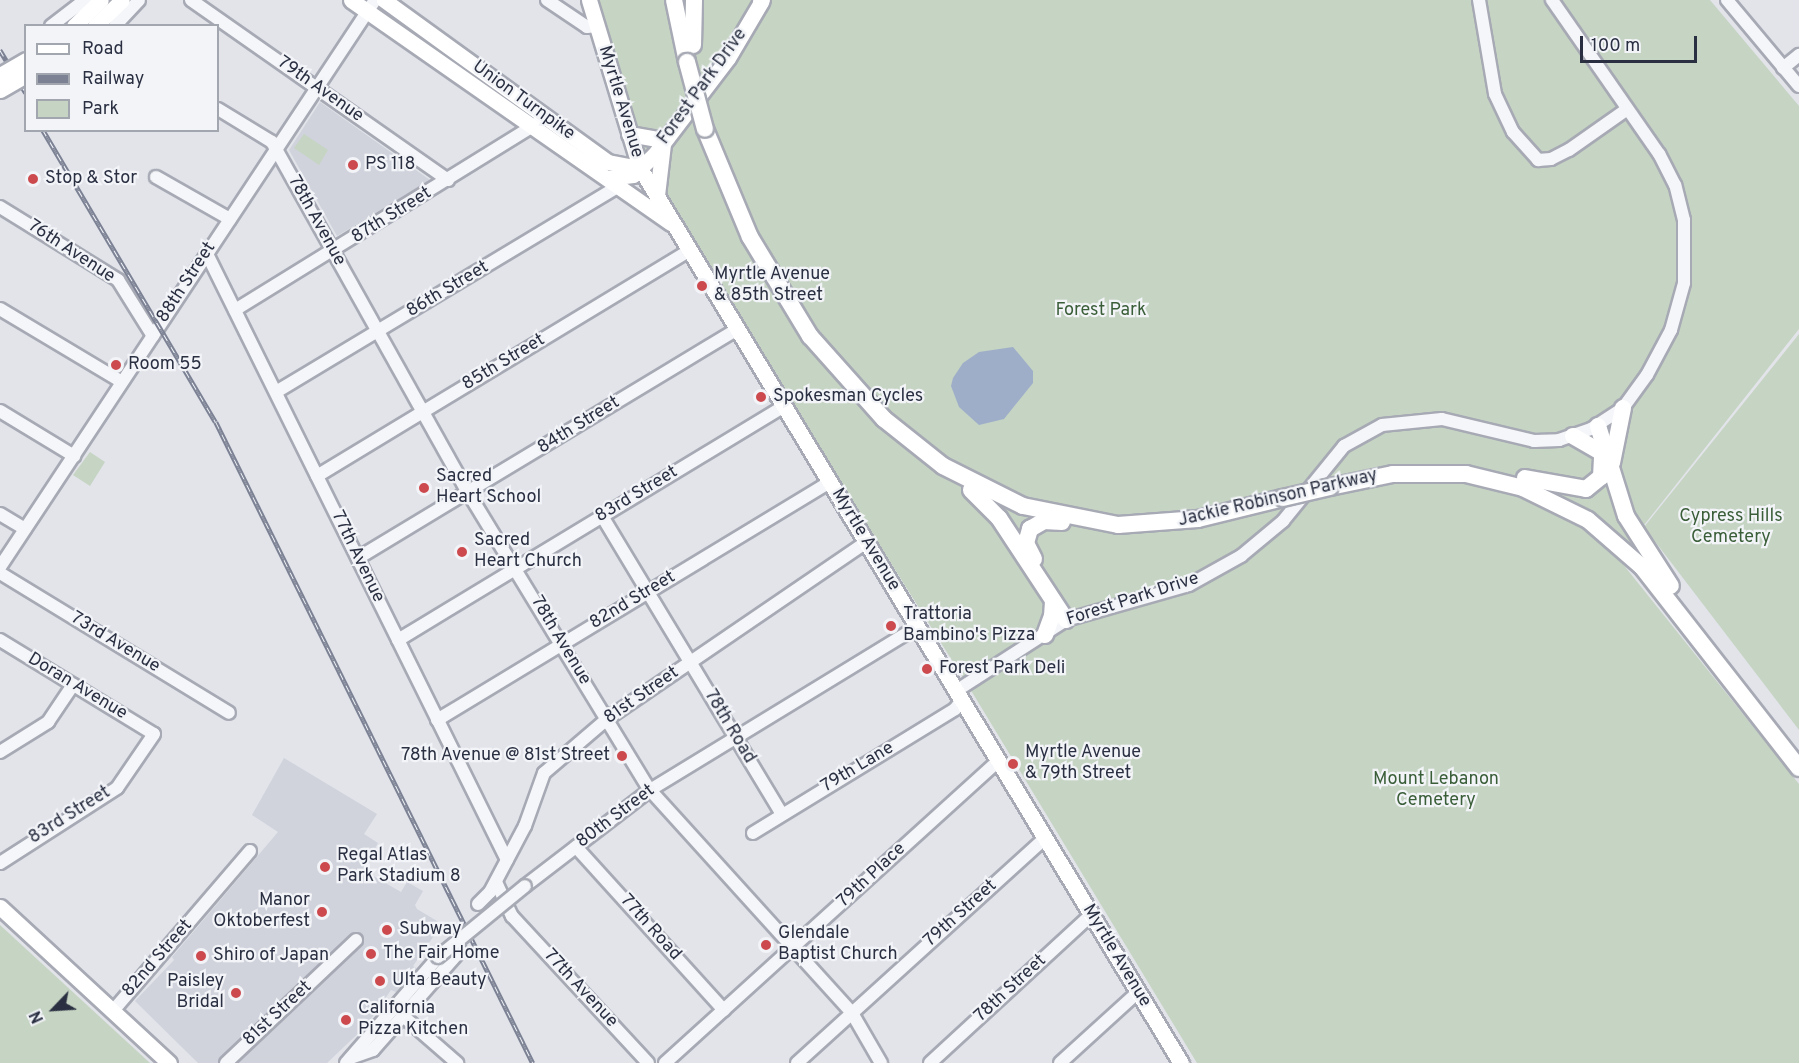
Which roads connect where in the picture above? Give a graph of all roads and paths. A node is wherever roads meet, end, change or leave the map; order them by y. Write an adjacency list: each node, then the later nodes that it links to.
1 (85, 0): 19 (street)
2 (102, 0): 20 (main road)
3 (122, 0): 21 (main road)
4 (139, 0): 22 (street)
5 (191, 0): 32 (street, 79th Avenue)
6 (351, 0): 18 (main road, Union Turnpike)
7 (384, 0): 38 (main road, Union Turnpike)
8 (547, 0): 23 (street)
9 (589, 0): 23 (main road, Myrtle Avenue)
10 (669, 0): 24 (highway)
11 (674, 0): 24 (highway, Jackie Robinson Parkway)
12 (684, 0): 25 (highway, Jackie Robinson Parkway)
13 (694, 0): 25 (highway)
14 (1479, 0): 37 (street)
15 (1552, 0): 37 (street, Forest Park Drive)
16 (1727, 0): 28 (street)
17 (761, 1): 41 (main road, Forest Park Drive)
18 (371, 5): 32 (street, 88th Street); 38 (main road, Union Turnpike)
19 (54, 24)
20 (76, 24)
21 (97, 24)
22 (117, 24)
23 (596, 26): 40 (main road, Myrtle Avenue)
24 (680, 28): 25 (highway, Jackie Robinson Parkway)
25 (692, 55): 39 (highway, Jackie Robinson Parkway)
26 (1799, 55): 28 (street)
27 (24, 61): 29 (main road, bridge)
28 (1784, 68): 31 (street)
29 (0, 75)
30 (24, 76): 33 (main road, bridge)
31 (1799, 86)
32 (317, 88): 42 (street, 88th Street); 45 (street, 79th Avenue)
33 (0, 90)
34 (0, 96): 35 (street)
35 (0, 102)
36 (219, 110): 42 (street, 78th Avenue)
37 (1626, 110): 62 (street, Forest Park Drive)
38 (539, 121): 43 (main road, Union Turnpike); 45 (street, 87th Street); 46 (main road, Union Turnpike)
39 (709, 127): 69 (highway, Jackie Robinson Parkway); 75 (highway, Jackie Robinson Parkway)
40 (629, 134): 41 (main road); 43 (main road, Myrtle Avenue)
41 (664, 140): 43 (main road, Forest Park Drive); 47 (main road)
42 (276, 149): 49 (street, 88th Street); 52 (street, 78th Avenue)
43 (640, 168): 46 (main road); 47 (main road, Myrtle Avenue)
44 (156, 177): 49 (street)
45 (448, 180): 52 (street, 87th Street)
46 (614, 182): 50 (main road, Union Turnpike); 57 (street, 86th Street)
47 (657, 195): 50 (main road, Myrtle Avenue)
48 (0, 207): 58 (street, 76th Avenue)
49 (230, 219): 53 (street, 88th Street)
50 (677, 227): 51 (main road, Myrtle Avenue)
51 (690, 250): 56 (main road, Myrtle Avenue); 64 (street, 85th Street)
52 (333, 251): 55 (street, 87th Street); 57 (street, 78th Avenue)
53 (207, 254): 55 (street, 77th Avenue); 58 (street, 88th Street)
54 (0, 309): 59 (street)
55 (236, 310): 60 (street, 77th Avenue)
56 (738, 329): 61 (main road, Myrtle Avenue); 76 (street, 84th Street)
57 (380, 331): 60 (street, 86th Street); 64 (street, 78th Avenue)
58 (153, 336): 59 (street, 88th Street)
59 (122, 382): 68 (street, 88th Street)
60 (276, 392): 71 (street, 77th Avenue)
61 (784, 406): 73 (main road, Myrtle Avenue); 78 (street, 83rd Street)
62 (1623, 408): 65 (street, Forest Park Drive); 70 (highway)
63 (0, 411): 68 (street)
64 (424, 411): 71 (street, 85th Street); 76 (street, 78th Avenue)
65 (1594, 428): 66 (street, Forest Park Drive); 67 (highway); 70 (highway)
66 (1573, 436): 67 (highway); 89 (street, Forest Park Drive)
67 (1601, 452): 72 (highway)
68 (74, 456): 80 (street, 88th Street)
69 (943, 466): 79 (highway, Jackie Robinson Parkway); 88 (highway)
70 (1611, 466): 86 (highway)
71 (317, 476): 82 (street, 77th Avenue)
72 (1525, 478): 74 (highway, Jackie Robinson Parkway); 86 (highway, Jackie Robinson Parkway)
73 (830, 482): 81 (main road, Myrtle Avenue); 87 (street, 82nd Street)
74 (1330, 482): 75 (highway, Jackie Robinson Parkway, bridge); 106 (highway, Jackie Robinson Parkway)
75 (1286, 493): 79 (highway, Jackie Robinson Parkway)
76 (469, 494): 82 (street, 84th Street); 84 (street, 78th Avenue)
77 (0, 514): 80 (street)
78 (602, 516): 84 (street, 83rd Street); 87 (street, 78th Road)
79 (1118, 525): 89 (highway)
80 (25, 529): 83 (street, 88th Street)
81 (866, 542): 90 (main road, Myrtle Avenue); 95 (street, 81st Street)
82 (358, 558): 93 (street, 77th Avenue)
83 (0, 567)
84 (515, 568): 93 (street, 83rd Street); 94 (street, 78th Avenue)
85 (0, 573): 98 (street, 73rd Avenue)
86 (1671, 586): 103 (highway, Jackie Robinson Parkway)
87 (648, 592): 94 (street, 82nd Street); 95 (street, 78th Road)
88 (1053, 601): 89 (highway); 91 (highway)
89 (1069, 619): 91 (street, Forest Park Drive)
90 (917, 627): 97 (main road, Myrtle Avenue); 102 (street, 80th Street)
91 (1045, 635): 97 (street, Forest Park Drive)
92 (0, 640): 96 (street, Doran Avenue)
93 (398, 640): 100 (street, 77th Avenue)
94 (563, 643): 99 (street, 78th Avenue); 100 (street, 82nd Street)
95 (691, 663): 99 (street, 81st Street); 102 (street, 78th Road)
96 (73, 685): 101 (street, Doran Avenue); 104 (street)
97 (959, 695): 105 (main road, Myrtle Avenue); 108 (street, 79th Lane)
98 (229, 713)
99 (607, 719): 107 (street, 78th Avenue); 113 (street, 81st Street)
100 (437, 720): 113 (street, 77th Avenue)
101 (154, 734): 114 (street, 83rd Street)
102 (735, 736): 107 (street, 80th Street); 108 (street, 78th Road)
103 (1799, 751)
104 (0, 752)
105 (998, 761): 110 (main road, Myrtle Avenue); 120 (street, 79th Place)
106 (1799, 768)
107 (650, 790): 111 (street, 80th Street); 120 (street, 78th Avenue)
108 (782, 814): 109 (street, 79th Lane)
109 (753, 833)
110 (1045, 838): 118 (main road, Myrtle Avenue); 125 (street, 79th Street)
111 (576, 848): 123 (street, 77th Road); 127 (street, 80th Street, bridge)
112 (250, 851): 124 (street, 82nd Street)
113 (507, 860): 115 (street, 81st Street)
114 (0, 863)
115 (496, 882): 116 (street, 81st Street); 131 (street, 77th Avenue)
116 (478, 904)
117 (0, 907): 124 (main road)
118 (1091, 915): 122 (main road, Myrtle Avenue); 135 (street, 78th Street)
119 (357, 940): 129 (street, 81st Street)
120 (793, 948): 123 (street, 79th Place); 125 (street, 78th Avenue)
121 (460, 951): 126 (street, 80th Street)
122 (1138, 992): 136 (street); 137 (main road, Myrtle Avenue)
123 (724, 1010): 132 (street, 79th Place)
124 (112, 1012): 128 (main road)
125 (852, 1013): 133 (street, 79th Street); 134 (street, 78th Avenue)
126 (403, 1016): 127 (street, 80th Street); 130 (street)
127 (350, 1060)
128 (169, 1063)
129 (226, 1063)
130 (457, 1063)
131 (648, 1063)
132 (665, 1063)
133 (797, 1063)
134 (881, 1063)
135 (930, 1063)
136 (1060, 1063)
137 (1181, 1063)

